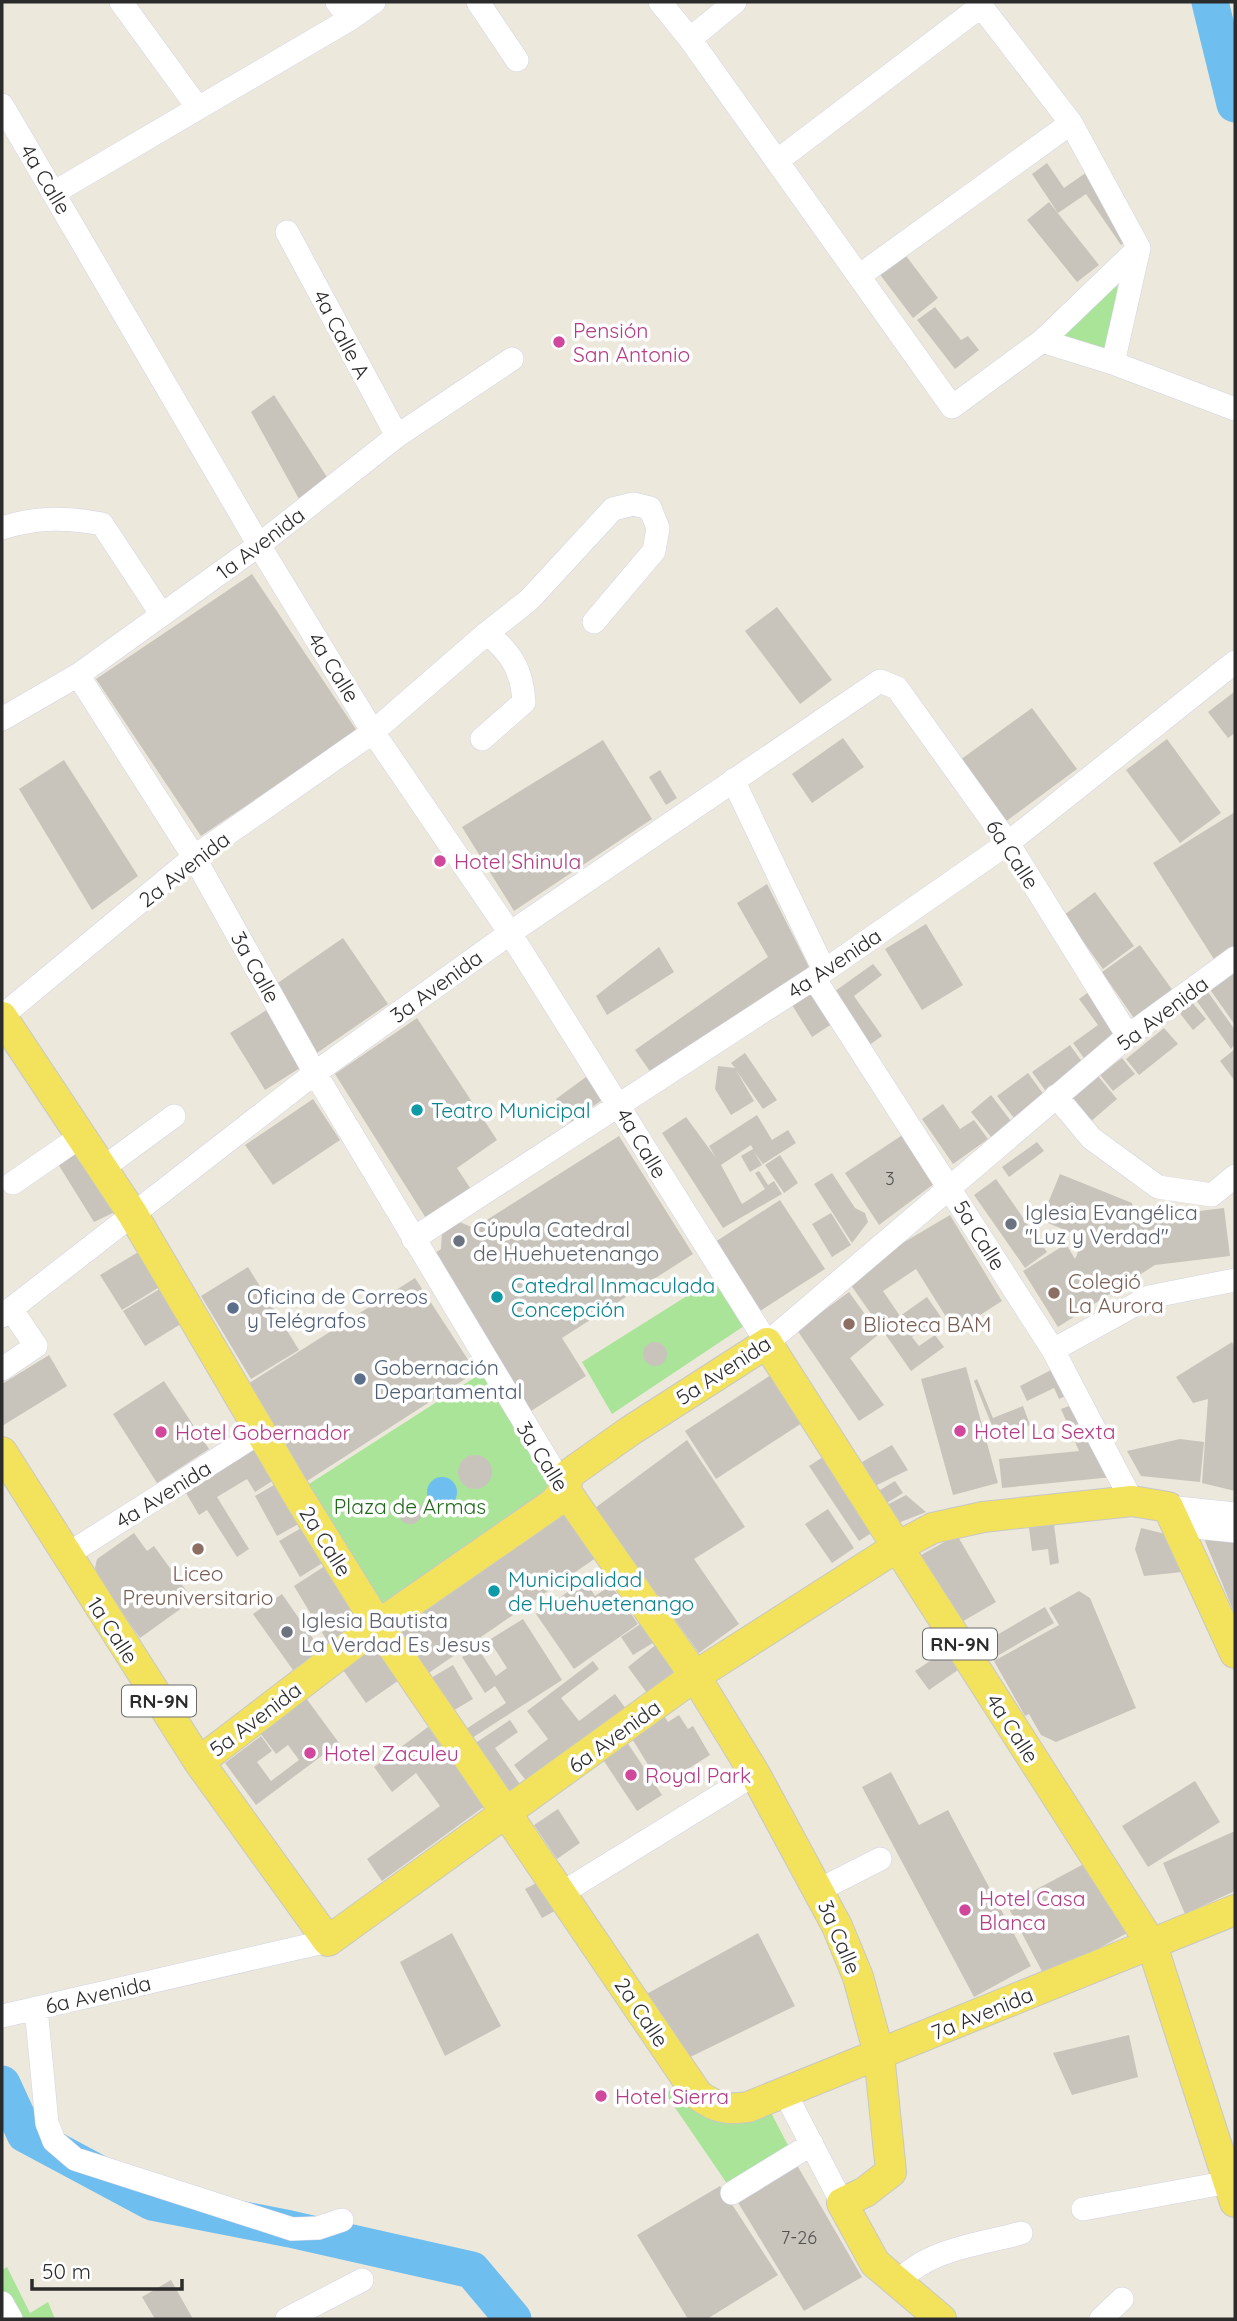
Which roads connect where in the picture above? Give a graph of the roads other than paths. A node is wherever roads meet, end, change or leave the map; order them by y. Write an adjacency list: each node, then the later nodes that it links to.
1 (121, 2): 11 (street)
2 (374, 2): 7 (street)
3 (478, 2): 9 (street)
4 (660, 2): 8 (street)
5 (735, 2): 8 (street)
6 (979, 4): 12 (street); 13 (street)
7 (343, 11): 11 (street)
8 (690, 39): 13 (street)
9 (517, 61)
10 (2, 105): 14 (street, 4a Calle)
11 (198, 108): 14 (street)
12 (1070, 123): 16 (street); 17 (street)
13 (777, 161): 17 (street)
14 (55, 191): 24 (street, 4a Calle)
15 (287, 232): 22 (street, 4a Calle A)
16 (1139, 248): 18 (street); 20 (street)
17 (859, 276): 18 (street)
18 (1042, 341): 20 (street)
19 (512, 359): 22 (street, 1a Avenida)
20 (1113, 363): 21 (street)
21 (1235, 409)
22 (397, 436): 24 (street, 1a Avenida)
23 (2, 528): 25 (street)
24 (259, 545): 25 (street, 1a Avenida); 32 (street, 4a Calle)
25 (162, 615): 29 (street, 1a Avenida)
26 (594, 622): 27 (street, 2a Avenida)
27 (488, 633): 32 (street, 2a Avenida); 33 (street)
28 (1235, 662): 35 (street, 4a Avenida)
29 (78, 675): 31 (street, 1a Avenida); 36 (street, 3a Calle)
30 (886, 681): 34 (street, 3a Avenida); 35 (street, 6a Calle)
31 (2, 719)
32 (373, 732): 36 (street, 2a Avenida); 37 (street, 4a Calle)
33 (482, 739)
34 (733, 780): 37 (street, 3a Avenida); 39 (street, 5a Calle)
35 (1009, 844): 39 (street, 4a Avenida); 41 (street, 6a Calle)
36 (194, 858): 40 (street, 2a Avenida); 42 (street, 3a Calle)
37 (510, 933): 42 (street, 3a Avenida); 44 (street, 4a Calle)
38 (1235, 958): 41 (street, 5a Avenida)
39 (819, 974): 44 (street, 4a Avenida); 50 (street, 5a Calle)
40 (2, 1016): 46 (main road, 2a Calle)
41 (1128, 1036): 43 (street, 5a Avenida)
42 (315, 1073): 51 (street, 3a Avenida); 52 (street, 3a Calle)
43 (1056, 1096): 48 (street); 50 (street, 5a Avenida)
44 (619, 1105): 52 (street, 4a Avenida); 55 (street, 4a Calle)
45 (174, 1116): 47 (street)
46 (81, 1136): 47 (main road, 2a Calle); 49 (street)
47 (103, 1168): 51 (main road, 2a Calle)
48 (1235, 1176)
49 (13, 1183)
50 (950, 1188): 55 (street, 5a Avenida); 56 (street, 5a Calle)
51 (132, 1213): 54 (street, 3a Avenida); 58 (main road, 2a Calle)
52 (414, 1239): 60 (street, 3a Calle)
53 (1235, 1280): 56 (street)
54 (6, 1312): 57 (street)
55 (767, 1343): 60 (main road, 5a Avenida); 65 (main road, 4a Calle / RN-9N)
56 (1054, 1350): 61 (street, 5a Calle)
57 (2, 1369)
58 (260, 1432): 66 (street, 4a Avenida); 67 (main road, 2a Calle)
59 (2, 1452): 66 (main road, 1a Calle / RN-9N)
60 (565, 1490): 67 (main road, 5a Avenida); 69 (main road, 3a Calle)
61 (1132, 1501): 63 (main road, 6a Avenida); 65 (main road, 6a Avenida)
62 (1235, 1514): 63 (street, 6a Avenida)
63 (1172, 1516): 64 (street); 68 (main road)
64 (1235, 1531)
65 (897, 1547): 69 (main road, 6a Avenida); 78 (main road, 4a Calle / RN-9N)
66 (65, 1556): 70 (main road, 1a Calle / RN-9N)
67 (378, 1625): 70 (main road, 5a Avenida); 72 (main road, 2a Calle)
68 (1235, 1653)
69 (695, 1676): 71 (main road, 3a Calle); 72 (main road, 6a Avenida)
70 (199, 1762): 77 (main road, 1a Calle / RN-9N)
71 (755, 1774): 74 (main road, 3a Calle); 75 (street)
72 (509, 1813): 75 (main road, 2a Calle); 77 (main road, 6a Avenida)
73 (880, 1859): 74 (street)
74 (819, 1889): 81 (main road, 3a Calle)
75 (562, 1893): 83 (main road, 2a Calle)
76 (1235, 1910): 78 (main road, 7a Avenida)
77 (328, 1941): 79 (street, 6a Avenida)
78 (1152, 1945): 81 (main road, 7a Avenida); 85 (main road, 4a Calle)
79 (36, 2008): 80 (street, 6a Avenida); 89 (street)
80 (2, 2016)
81 (879, 2054): 82 (main road, 7a Avenida); 87 (main road, 3a Calle)
82 (784, 2091): 83 (main road, 7a Avenida); 84 (street)
83 (728, 2110)
84 (812, 2144): 86 (street); 87 (street)
85 (1232, 2192): 88 (street)
86 (732, 2193)
87 (842, 2203): 92 (main road)
88 (1083, 2209)
89 (342, 2220)
90 (1021, 2233): 92 (street)
91 (362, 2280): 96 (street)
92 (896, 2284): 97 (main road)
93 (1122, 2299): 98 (street)
94 (2, 2303): 95 (street)
95 (11, 2319)
96 (287, 2319)
97 (941, 2319)
98 (1101, 2319)

